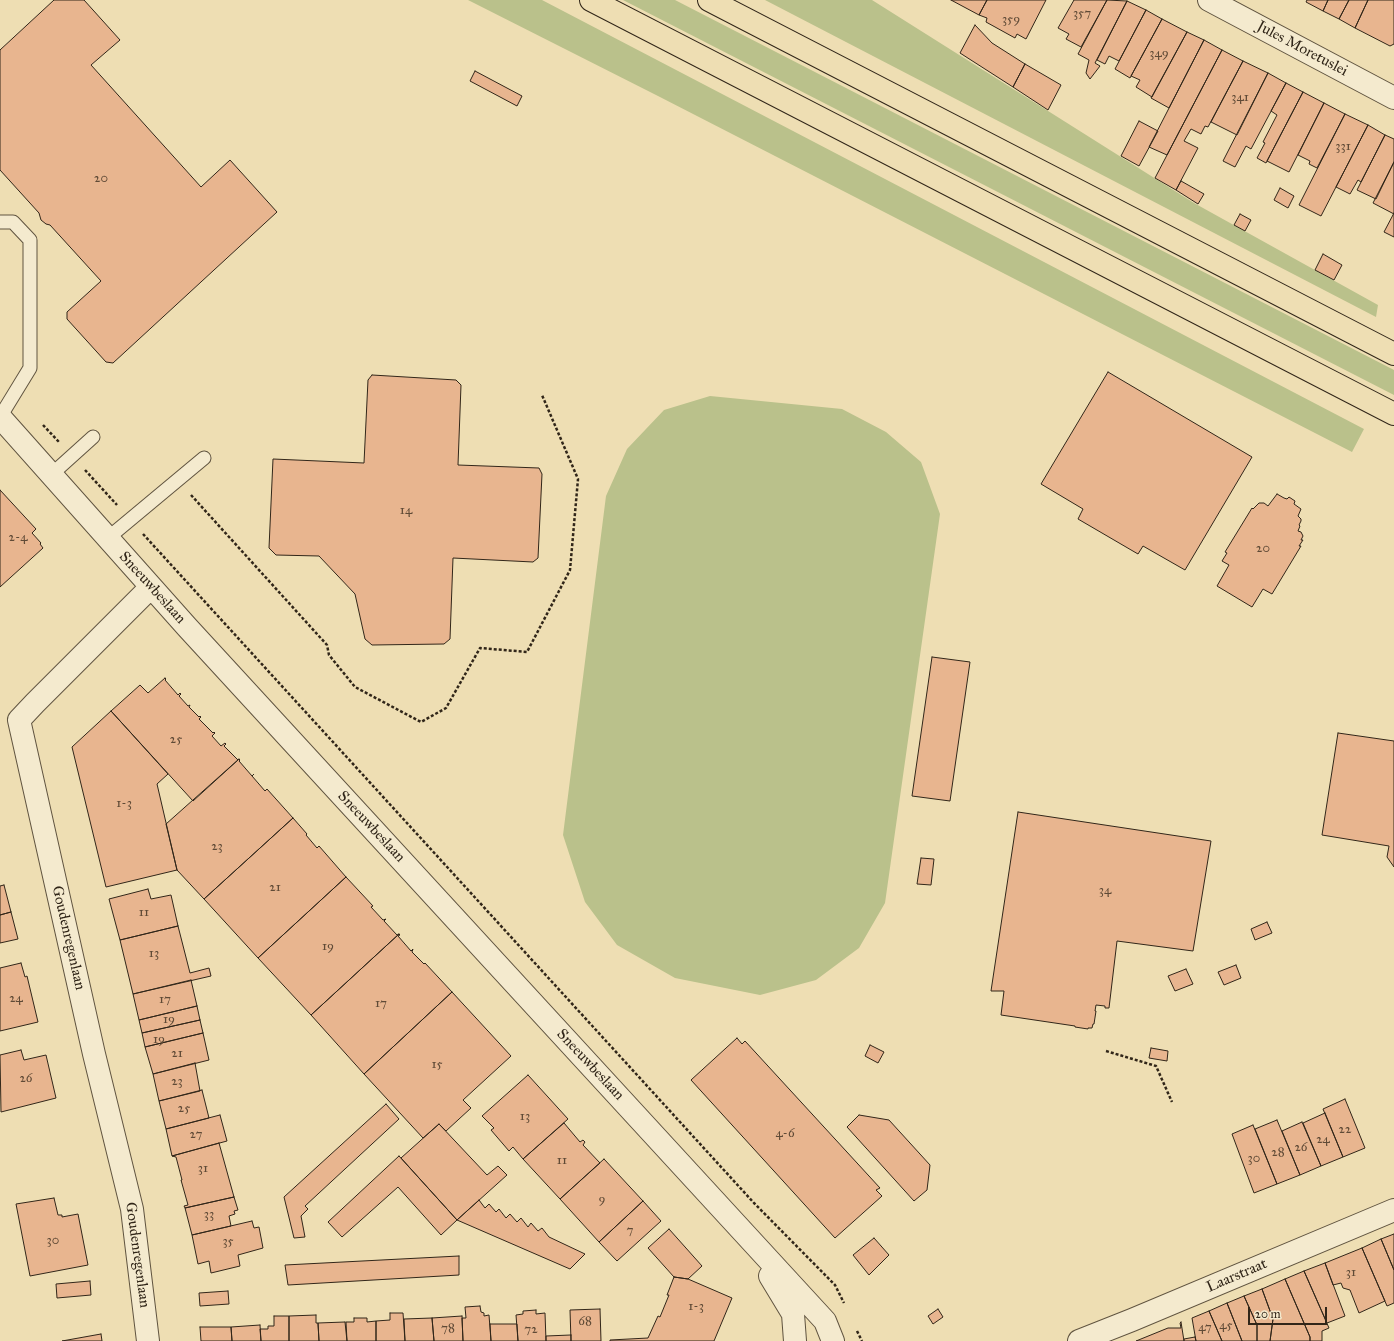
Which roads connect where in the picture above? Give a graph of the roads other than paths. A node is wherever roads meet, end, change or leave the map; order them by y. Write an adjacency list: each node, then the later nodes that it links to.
1 (591, 0): 7 (highway)
2 (709, 0): 6 (highway)
3 (1209, 0): 4 (street, Jules Moretuslei)
4 (1394, 98)
5 (0, 222): 8 (lane)
6 (1394, 354)
7 (1394, 414)
8 (0, 417): 11 (street, Sneeuwbeslaan)
9 (93, 437): 11 (lane)
10 (204, 458): 12 (lane)
11 (52, 474): 12 (street, Sneeuwbeslaan)
12 (108, 538): 13 (street, Sneeuwbeslaan)
13 (151, 587): 15 (street, Sneeuwbeslaan); 16 (street, Goudenregenlaan)
14 (1394, 1210): 19 (street, Laarstraat)
15 (745, 1234): 17 (street, Sneeuwbeslaan); 18 (street, Sneeuwbeslaan)
16 (148, 1341)
17 (795, 1341)
18 (833, 1341)
19 (1079, 1341)

